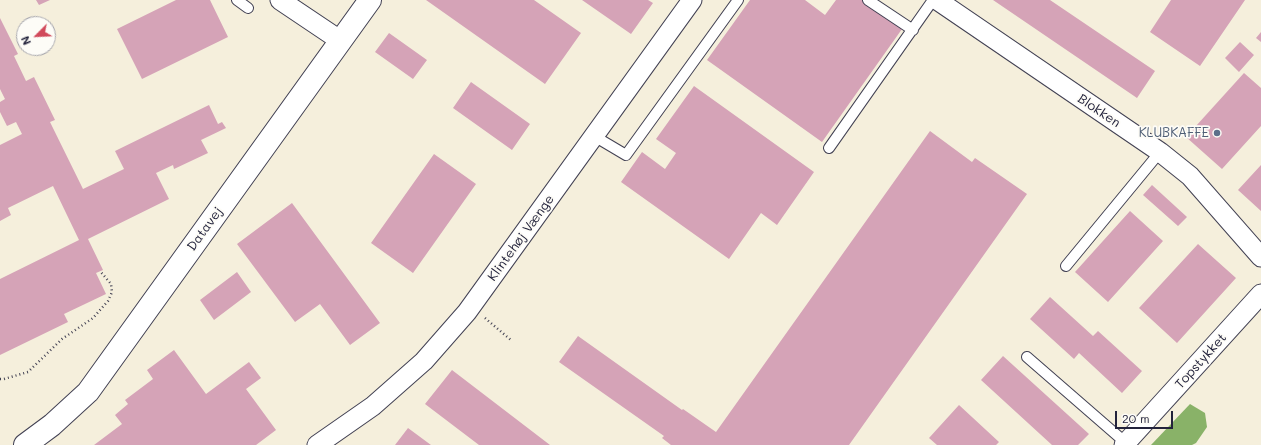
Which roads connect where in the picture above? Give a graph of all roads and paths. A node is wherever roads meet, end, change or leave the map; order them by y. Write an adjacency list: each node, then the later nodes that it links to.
1 (237, 0): 9 (lane)
2 (280, 0): 11 (street)
3 (370, 0): 11 (street, Datavej)
4 (692, 0): 12 (street, Klintehøj Vænge)
5 (738, 0): 12 (lane)
6 (868, 0): 10 (lane)
7 (933, 0): 10 (lane)
8 (937, 0): 14 (street, Blokken)
9 (248, 8)
10 (913, 30): 13 (lane)
11 (341, 40): 24 (street, Datavej)
12 (594, 136): 25 (street, Klintehøj Vænge)
13 (829, 148)
14 (1160, 152): 15 (street, Blokken); 16 (lane)
15 (1261, 257)
16 (1066, 266)
17 (100, 272): 22 (path)
18 (1261, 294): 23 (street, Topstykket)
19 (486, 319): 20 (path)
20 (512, 341)
21 (1027, 357): 23 (lane)
22 (0, 379)
23 (1125, 444)
24 (25, 445)
25 (317, 445)

